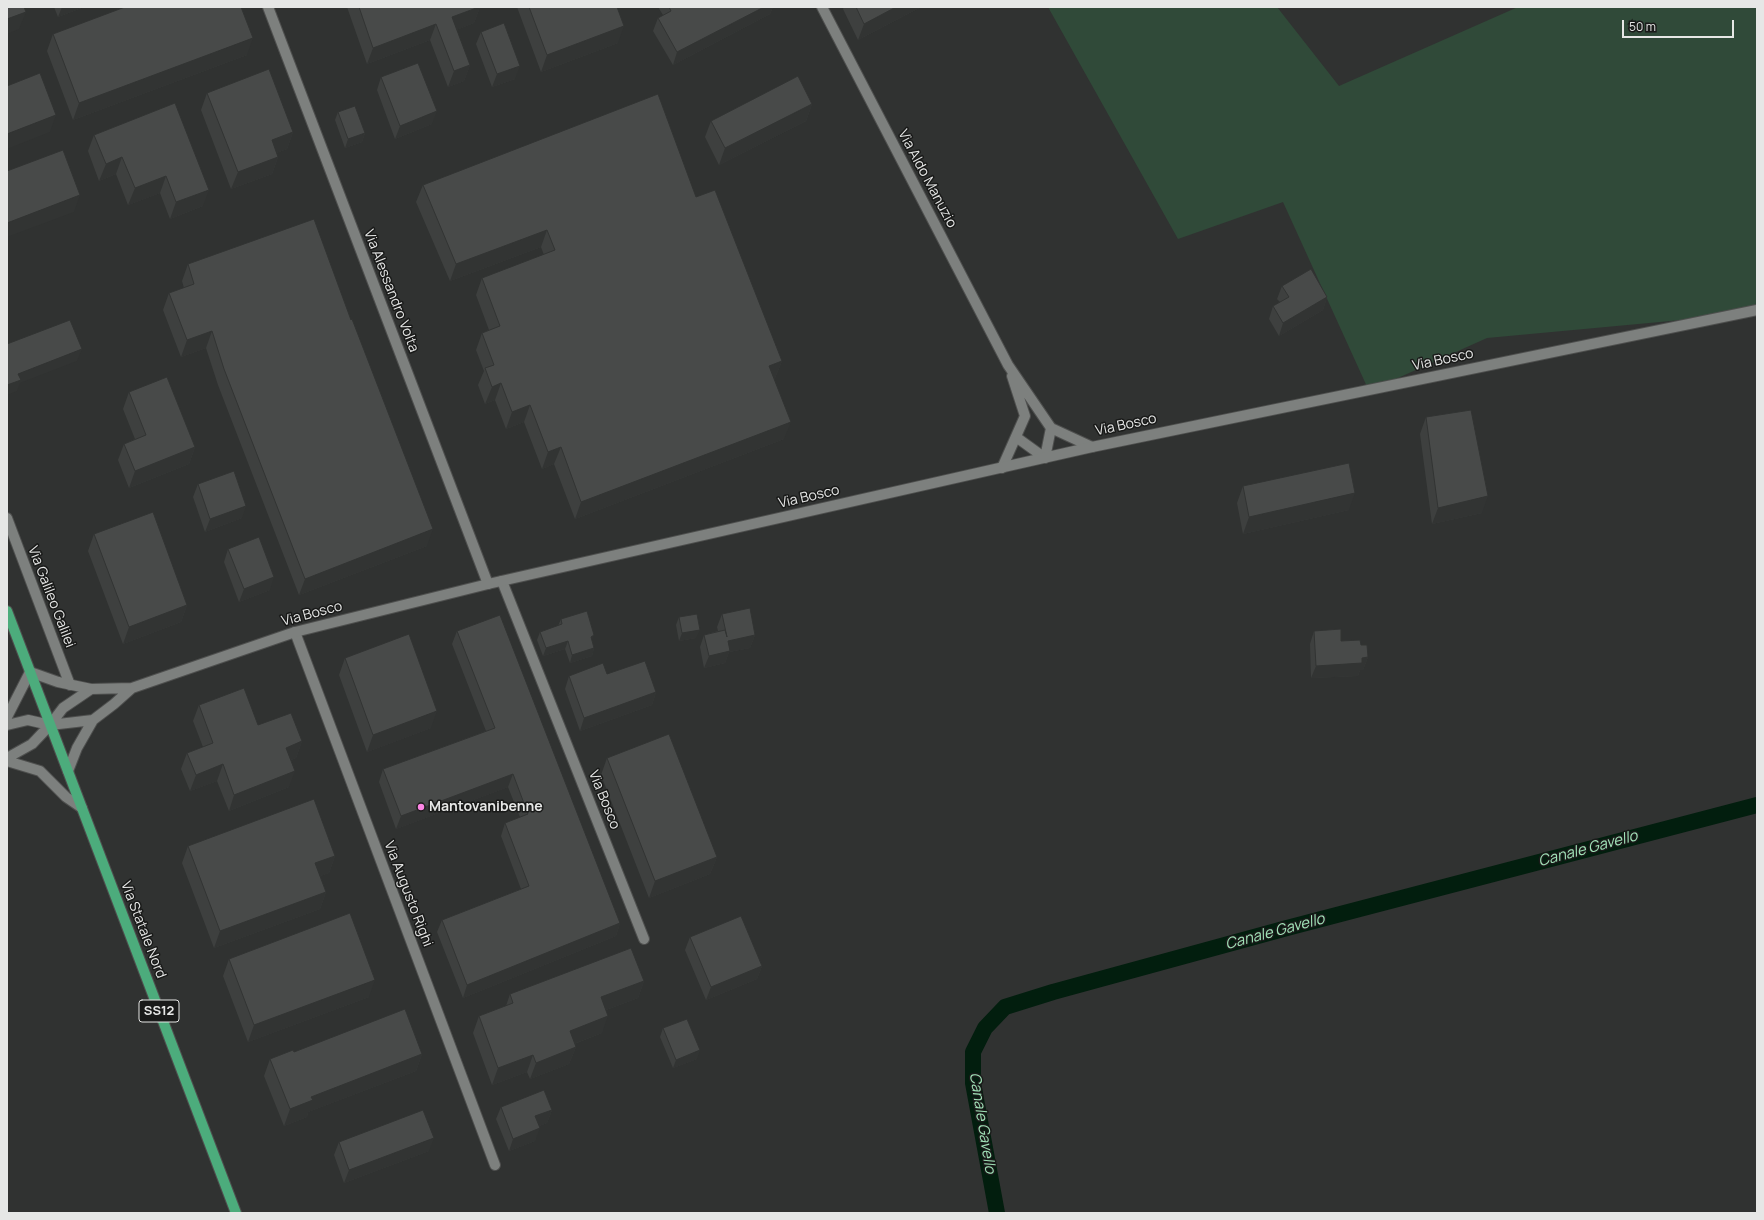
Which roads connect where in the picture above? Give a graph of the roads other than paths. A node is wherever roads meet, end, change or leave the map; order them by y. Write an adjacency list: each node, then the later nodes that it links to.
1 (268, 7): 12 (street, Via Alessandro Volta)
2 (822, 7): 4 (street, Via Aldo Manuzio)
3 (1757, 310): 7 (street, Via Bosco)
4 (1008, 365): 5 (street, Via Aldo Manuzio); 6 (street, Via Aldo Manuzio)
5 (1051, 428): 7 (street); 8 (street)
6 (1016, 437): 8 (street); 9 (street, Via Aldo Manuzio)
7 (1092, 447): 8 (street, Via Bosco)
8 (1045, 458): 9 (street, Via Bosco)
9 (1002, 468): 11 (street, Via Bosco)
10 (7, 518): 16 (street, Via Galileo Galilei)
11 (502, 581): 12 (street, Via Bosco); 27 (street, Via Bosco)
12 (488, 584): 14 (street, Via Bosco)
13 (7, 611): 15 (main road, SS12)
14 (295, 632): 17 (street, Via Bosco); 28 (street, Via Augusto Righi)
15 (30, 672): 16 (street, Via Bosco); 19 (street); 22 (main road, SS12)
16 (70, 685): 18 (street, Via Bosco)
17 (132, 688): 18 (street, Via Bosco); 20 (street, Via Bosco)
18 (91, 689): 22 (street)
19 (7, 716)
20 (93, 720): 22 (street); 25 (street, Via Bosco)
21 (7, 725): 22 (street)
22 (50, 725): 23 (street); 25 (main road, Via Statale Nord / SS12)
23 (7, 758)
24 (7, 761): 26 (street)
25 (68, 771): 26 (main road, Via Statale Nord / SS12)
26 (82, 808): 29 (main road, Via Statale Nord / SS12)
27 (644, 939)
28 (495, 1165)
29 (236, 1213)

